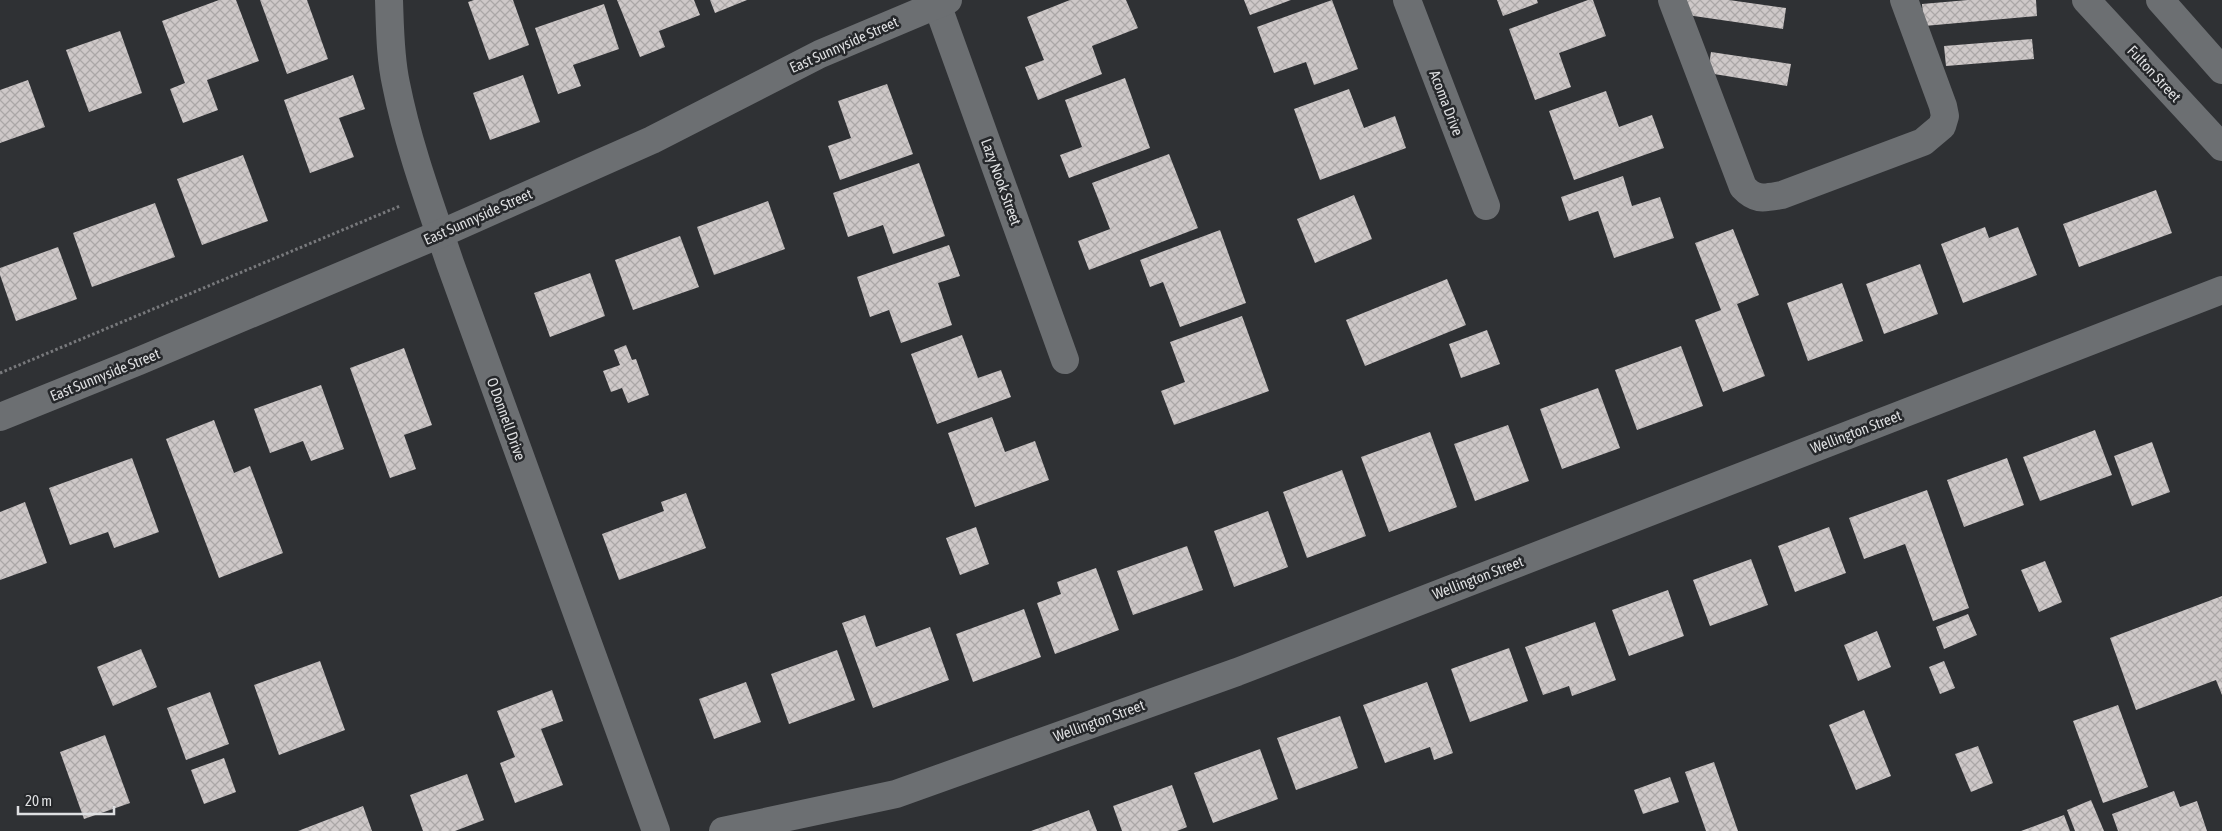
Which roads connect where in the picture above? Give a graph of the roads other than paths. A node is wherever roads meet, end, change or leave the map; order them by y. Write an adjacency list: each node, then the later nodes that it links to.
1 (389, 0): 11 (street, O Donnell Drive)
2 (1407, 0): 10 (street, Acoma Drive)
3 (1672, 0): 4 (street)
4 (1904, 0)
5 (2086, 0): 9 (street, Fulton Street)
6 (2160, 0): 8 (street)
7 (943, 2): 11 (street, East Sunnyside Street); 13 (street, Lazy Nook Street)
8 (2222, 70)
9 (2222, 147)
10 (1486, 206)
11 (440, 234): 14 (street, East Sunnyside Street); 15 (street, O Donnell Drive)
12 (2222, 290): 16 (street, Wellington Street)
13 (1065, 360)
14 (0, 417)
15 (656, 831)
16 (723, 831)

